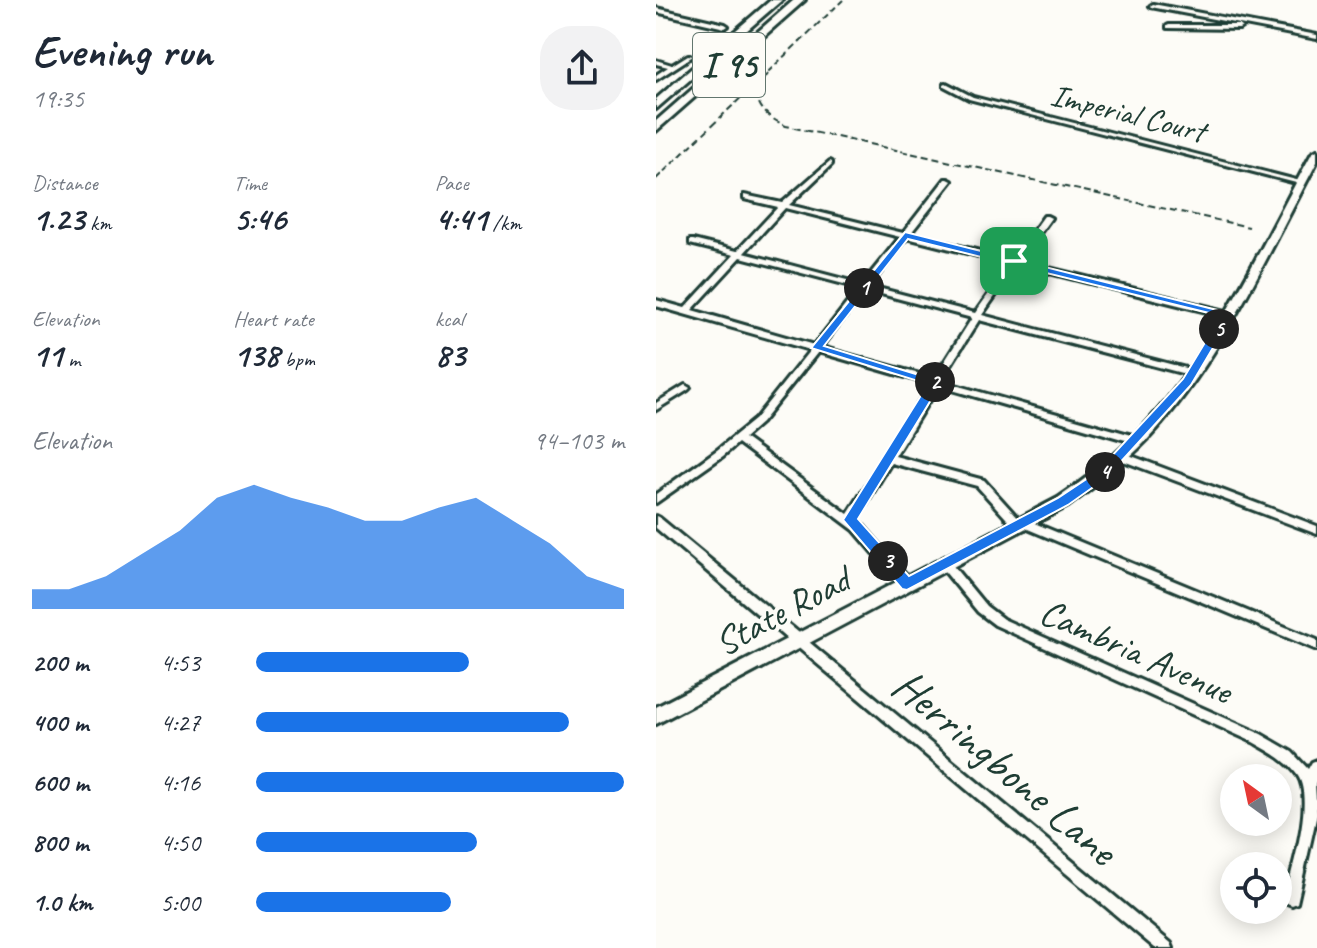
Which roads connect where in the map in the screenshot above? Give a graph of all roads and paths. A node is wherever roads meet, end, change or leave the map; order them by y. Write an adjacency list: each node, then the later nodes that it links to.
1 (777, 0): 5 (highway, I 95)
2 (800, 0): 17 (highway, I 95)
3 (1153, 6): 7 (street)
4 (656, 10): 6 (street)
5 (748, 25): 15 (highway, I 95); 16 (highway)
6 (725, 26)
7 (1257, 26): 8 (street); 9 (street)
8 (1169, 27)
9 (1317, 37)
10 (690, 56): 12 (street)
11 (656, 62): 12 (street)
12 (674, 67): 13 (street)
13 (656, 78)
14 (946, 85): 21 (street, Imperial Court)
15 (656, 105)
16 (656, 112)
17 (656, 127)
18 (1317, 153): 21 (main road, State Road)
19 (830, 163): 23 (street)
20 (948, 181): 25 (street)
21 (1300, 182): 32 (main road, State Road)
22 (747, 197): 23 (street)
23 (783, 206): 25 (street); 27 (street)
24 (1047, 218): 28 (street)
25 (905, 235): 28 (street); 29 (street)
26 (693, 242): 27 (street)
27 (737, 255): 29 (street); 31 (street)
28 (1014, 261): 32 (street); 33 (street)
29 (864, 287): 33 (street); 34 (street)
30 (656, 303): 31 (street)
31 (687, 311): 34 (street)
32 (1227, 314): 35 (main road, State Road)
33 (976, 318): 35 (street); 36 (street)
34 (817, 348): 36 (street); 39 (street)
35 (1193, 373): 40 (main road, State Road)
36 (936, 382): 40 (street); 42 (street)
37 (685, 388): 38 (street)
38 (656, 407)
39 (739, 439): 43 (street); 44 (street)
40 (1136, 439): 41 (main road, State Road)
41 (1121, 456): 46 (main road, State Road); 47 (street)
42 (887, 458): 44 (street); 46 (street)
43 (656, 499)
44 (850, 520): 49 (street)
45 (656, 521): 50 (street)
46 (1021, 524): 48 (main road, State Road); 51 (street)
47 (1317, 530)
48 (945, 564): 49 (main road, State Road); 54 (street, Cambria Avenue)
49 (907, 584): 50 (main road, State Road)
50 (799, 641): 52 (main road, State Road); 56 (street, Herringbone Lane)
51 (1317, 645)
52 (656, 716)
53 (1317, 766): 54 (street)
54 (1308, 783): 55 (street)
55 (1292, 898)
56 (1166, 948)

